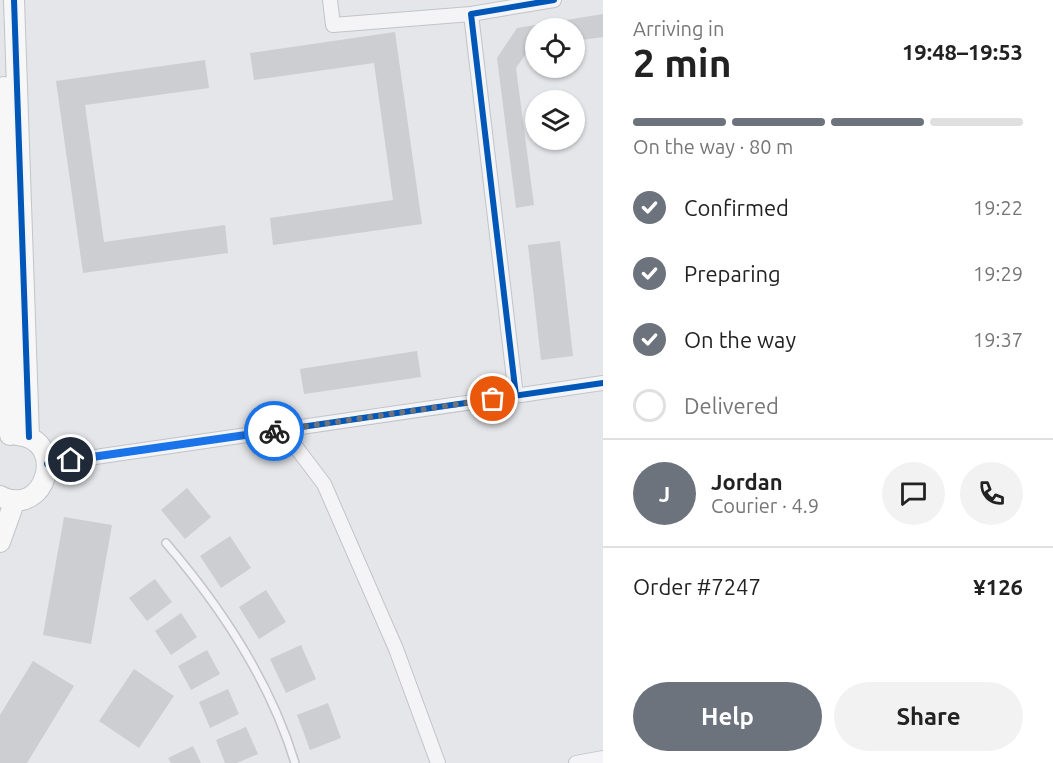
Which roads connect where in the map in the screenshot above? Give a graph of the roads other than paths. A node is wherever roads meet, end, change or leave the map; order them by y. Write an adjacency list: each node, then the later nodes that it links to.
1 (2, 0): 9 (street)
2 (14, 0): 9 (street)
3 (330, 0): 5 (street)
4 (554, 0): 5 (street)
5 (471, 14): 7 (street)
6 (603, 383): 7 (street)
7 (516, 396): 8 (street)
8 (283, 430): 10 (street); 16 (street)
9 (13, 437): 10 (street)
10 (47, 464): 11 (street)
11 (8, 498): 12 (street)
12 (0, 542)
13 (166, 543): 15 (lane)
14 (603, 758): 17 (street)
15 (295, 763)
16 (438, 763)
17 (576, 763)

